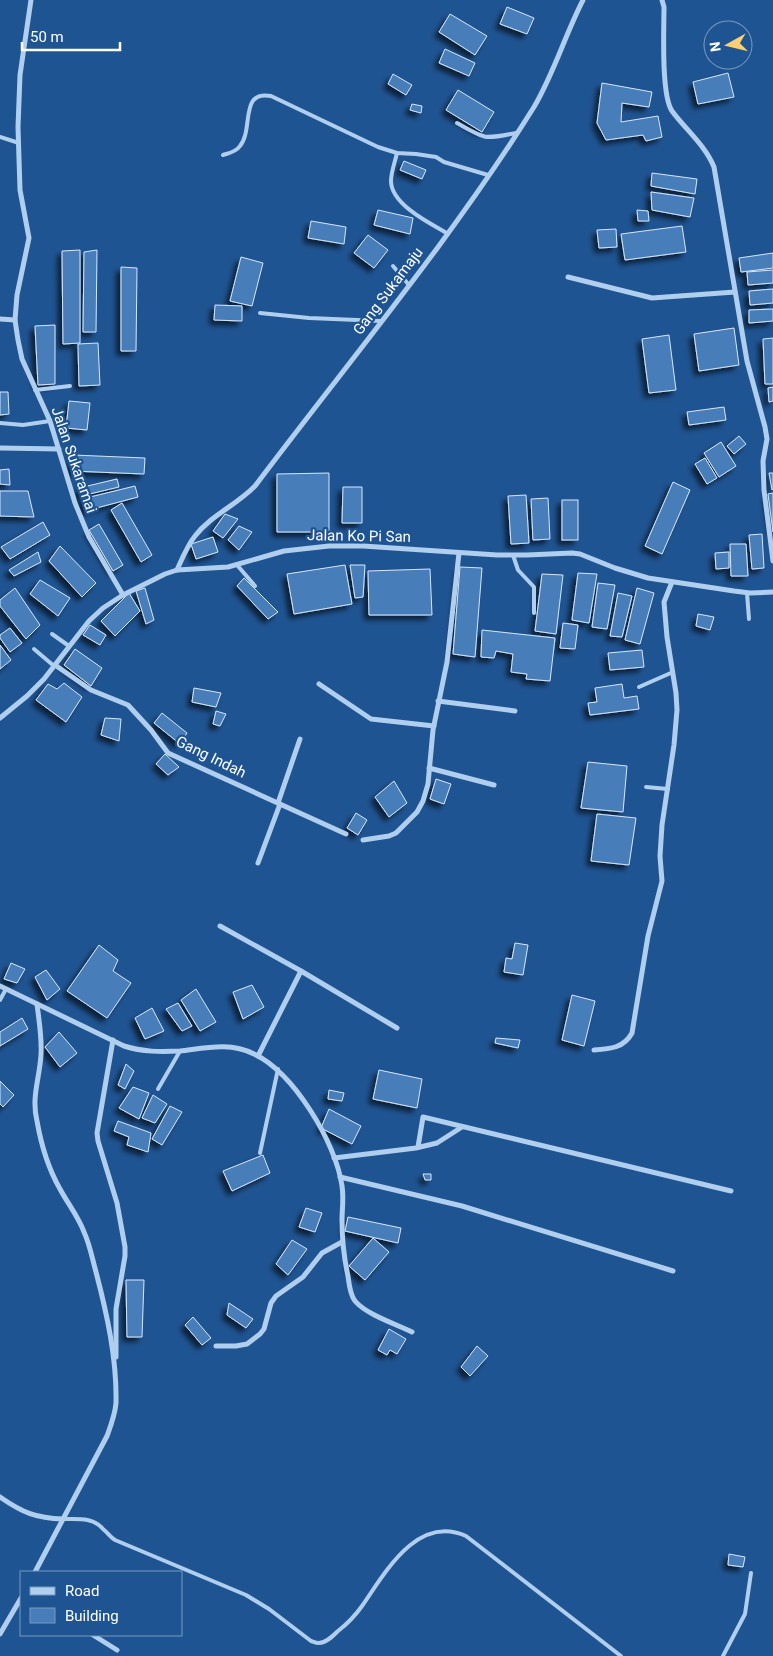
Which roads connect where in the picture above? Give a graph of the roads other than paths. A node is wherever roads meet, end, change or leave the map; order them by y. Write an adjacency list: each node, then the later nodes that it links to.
1 (31, 0): 7 (street, Jalan Sukaramai)
2 (584, 0): 5 (street, Gang Sukamaju)
3 (662, 0): 15 (street)
4 (458, 123): 5 (lane)
5 (516, 133): 10 (street, Gang Sukamaju)
6 (0, 136): 7 (lane)
7 (20, 143): 18 (street, Jalan Sukaramai)
8 (397, 153): 9 (lane); 10 (lane); 11 (lane)
9 (223, 155)
10 (488, 175): 11 (street, Gang Sukamaju)
11 (447, 233): 14 (street, Gang Sukamaju)
12 (394, 266): 14 (lane)
13 (568, 277): 15 (street)
14 (409, 285): 19 (street, Gang Sukamaju)
15 (735, 292): 28 (street)
16 (260, 313): 19 (lane)
17 (0, 319): 18 (street)
18 (15, 320): 21 (street, Jalan Sukaramai)
19 (381, 321): 30 (street, Gang Sukamaju)
20 (70, 386): 21 (lane)
21 (35, 390): 22 (street, Jalan Sukaramai)
22 (50, 421): 23 (lane); 25 (street, Jalan Sukaramai)
23 (0, 423)
24 (0, 448): 25 (street)
25 (59, 449): 35 (street, Jalan Sukaramai)
26 (459, 553): 27 (street, Jalan Ko Pi San); 29 (street, Jalan Ko Pi San); 45 (street)
27 (513, 555): 31 (street, Jalan Ko Pi San); 36 (lane)
28 (773, 561)
29 (237, 565): 30 (street, Jalan Ko Pi San); 32 (lane)
30 (177, 570): 35 (street, Jalan Ko Pi San)
31 (672, 582): 33 (street, Jalan Ko Pi San); 42 (street)
32 (255, 586)
33 (747, 592): 34 (street, Jalan Ko Pi San); 37 (lane)
34 (773, 592)
35 (123, 595): 39 (street, Jalan Ko Pi San)
36 (534, 613)
37 (749, 619)
38 (52, 634): 39 (lane)
39 (68, 646): 41 (street, Jalan Ko Pi San)
40 (34, 649): 41 (lane)
41 (54, 666): 47 (street, Jalan Ko Pi San); 54 (street, Gang Indah)
42 (672, 672): 44 (lane); 53 (street)
43 (319, 684): 48 (street)
44 (639, 687)
45 (438, 702): 46 (street); 48 (street)
46 (515, 711)
47 (0, 718)
48 (434, 726): 50 (street)
49 (300, 738): 54 (street)
50 (429, 768): 51 (street); 56 (street)
51 (494, 785)
52 (646, 787): 53 (lane)
53 (668, 789): 65 (street)
54 (279, 803): 55 (street, Gang Indah); 57 (street)
55 (346, 834)
56 (363, 840)
57 (258, 863)
58 (220, 926): 59 (street)
59 (301, 972): 63 (street); 67 (street)
60 (3, 988): 61 (lane); 62 (street)
61 (0, 1000)
62 (37, 1004): 64 (street); 80 (street)
63 (396, 1028)
64 (113, 1040): 66 (street); 80 (street)
65 (594, 1050)
66 (180, 1051): 67 (street); 69 (lane)
67 (258, 1056): 68 (street)
68 (278, 1069): 72 (lane); 73 (street)
69 (158, 1089)
70 (462, 1128): 71 (street); 71 (street); 75 (street)
71 (418, 1147): 73 (street)
72 (260, 1153)
73 (334, 1158): 74 (street)
74 (340, 1177): 76 (street); 77 (street)
75 (731, 1190)
76 (342, 1242): 78 (street); 79 (street)
77 (673, 1272)
78 (412, 1332)
79 (216, 1346)
80 (115, 1395): 82 (street)
81 (0, 1497): 82 (street)
82 (64, 1519): 83 (street); 89 (lane)
83 (36, 1571)
84 (751, 1573): 90 (lane)
85 (20, 1600): 86 (street)
86 (0, 1634)
87 (95, 1636): 88 (street)
88 (117, 1650)
89 (621, 1656)
90 (724, 1656)

